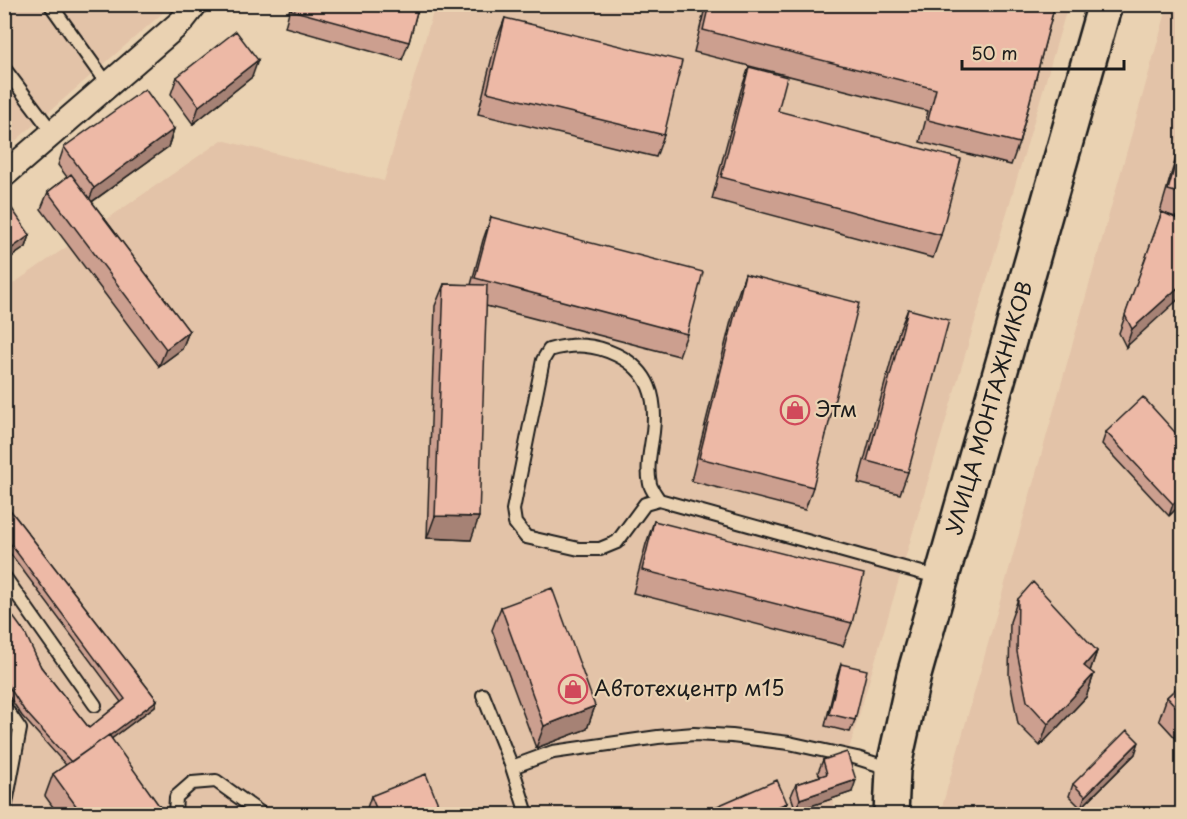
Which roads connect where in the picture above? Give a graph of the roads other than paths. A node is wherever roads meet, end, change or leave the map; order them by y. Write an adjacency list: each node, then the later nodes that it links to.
1 (50, 4): 5 (lane)
2 (195, 4): 5 (street)
3 (1105, 4): 10 (main road, УЛИЦА МОНТАЖНИКОВ)
4 (4, 68): 6 (lane)
5 (108, 85): 6 (street)
6 (52, 133): 7 (street)
7 (4, 175)
8 (659, 500): 8 (lane); 10 (lane)
9 (4, 576): 12 (lane)
10 (942, 579): 15 (main road, УЛИЦА МОНТАЖНИКОВ)
11 (483, 695): 14 (lane)
12 (95, 705)
13 (4, 706): 16 (lane)
14 (512, 767): 15 (lane); 19 (lane)
15 (893, 770): 20 (main road, УЛИЦА МОНТАЖНИКОВ)
16 (4, 814)
17 (175, 814): 18 (lane)
18 (262, 814)
19 (527, 814)
20 (891, 814)

